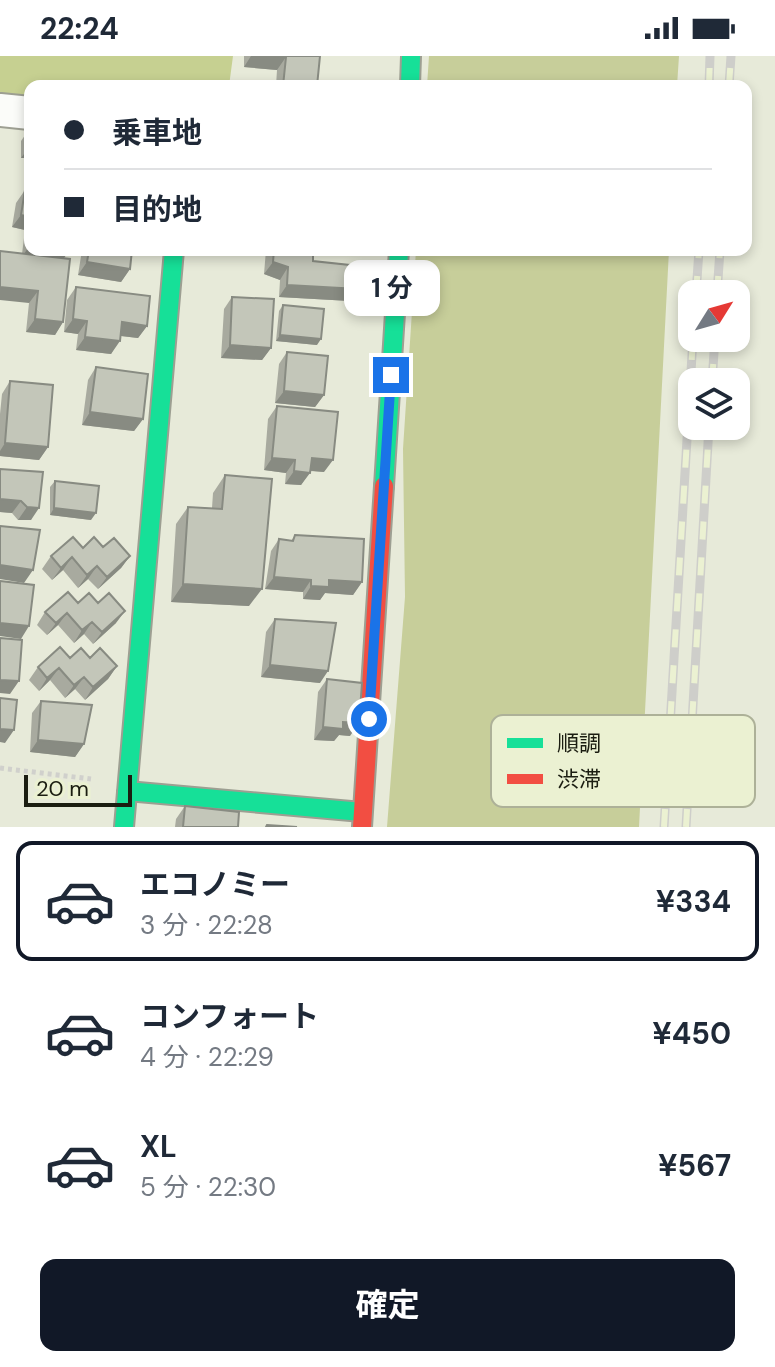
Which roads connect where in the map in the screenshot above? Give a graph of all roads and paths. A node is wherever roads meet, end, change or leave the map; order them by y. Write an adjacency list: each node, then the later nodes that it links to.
1 (411, 56): 2 (street)
2 (410, 80)
3 (0, 110): 4 (street)
4 (24, 112)
5 (173, 256): 8 (street)
6 (399, 256): 9 (street)
7 (0, 768): 8 (path)
8 (127, 787): 9 (street); 10 (street)
9 (362, 820)
10 (124, 827)

